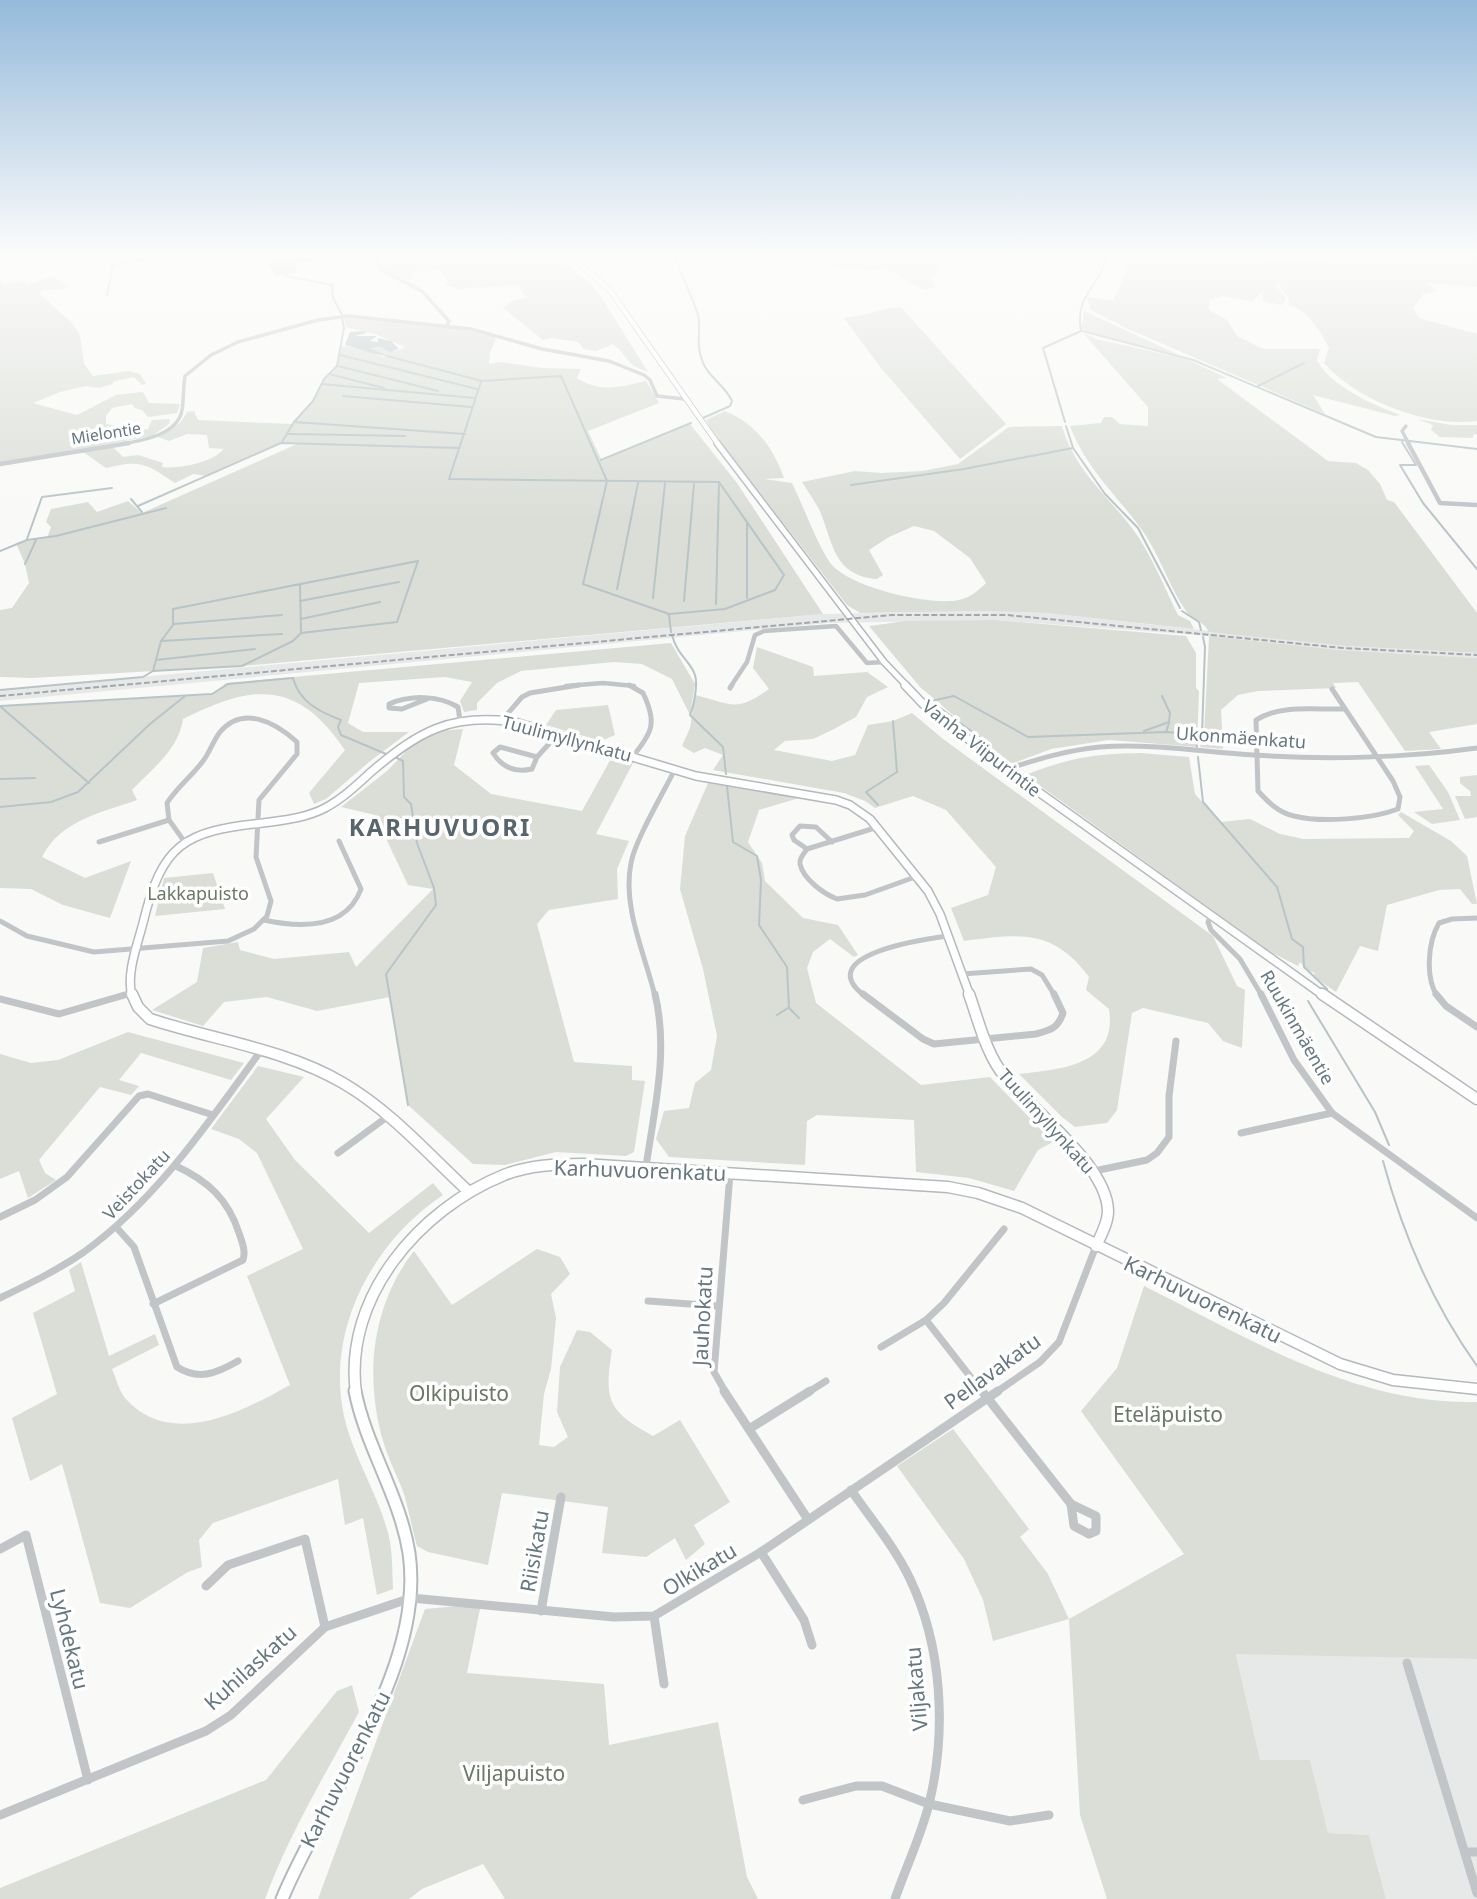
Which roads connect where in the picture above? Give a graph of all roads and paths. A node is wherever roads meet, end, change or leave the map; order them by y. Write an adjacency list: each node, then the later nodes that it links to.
1 (237, 343): 6 (street, Mielontie)
2 (523, 343): 4 (street, Mielontie)
3 (646, 343): 4 (street, Vanha Viipurintie)
4 (684, 399): 8 (street, Vanha Viipurintie)
5 (1406, 426): 7 (street)
6 (0, 464)
7 (1477, 505)
8 (884, 662): 9 (street); 22 (street, Vanha Viipurintie)
9 (730, 688)
10 (1332, 689): 12 (street)
11 (427, 699): 11 (street); 14 (street)
12 (1345, 709): 17 (street); 18 (street)
13 (503, 719): 14 (street, Tuulimyllynkatu); 15 (street, Tuulimyllynkatu); 19 (street)
14 (460, 720): 24 (street, Tuulimyllynkatu)
15 (558, 734): 19 (street, Tuulimyllynkatu); 20 (street)
16 (1477, 748): 18 (street, Ukonmäenkatu)
17 (1256, 755): 18 (street, Ukonmäenkatu); 18 (street); 22 (street, Ukonmäenkatu)
18 (1375, 755)
19 (633, 756): 21 (street, Tuulimyllynkatu)
20 (537, 757): 20 (street)
21 (675, 769): 25 (street, Tuulimyllynkatu); 52 (street)
22 (1007, 769): 32 (street, Vanha Viipurintie)
23 (169, 820): 24 (street); 27 (street); 28 (street)
24 (257, 823): 28 (street, Tuulimyllynkatu); 34 (street)
25 (878, 827): 29 (street); 31 (street, Tuulimyllynkatu)
26 (339, 841): 34 (street)
27 (99, 842)
28 (184, 842): 37 (street, Tuulimyllynkatu)
29 (832, 842): 30 (street); 30 (street)
30 (807, 849): 31 (street)
31 (918, 876): 36 (street, Tuulimyllynkatu)
32 (1211, 916): 45 (street, Vanha Viipurintie); 46 (street, Ruukinmäentie)
33 (1477, 918): 41 (street)
34 (264, 920): 37 (street)
35 (0, 921): 37 (street)
36 (948, 936): 38 (street, Tuulimyllynkatu); 42 (street)
37 (138, 949): 39 (street, Tuulimyllynkatu)
38 (962, 974): 42 (street, Tuulimyllynkatu); 42 (street)
39 (130, 994): 40 (street); 44 (street)
40 (0, 999)
41 (1477, 1027)
42 (985, 1039): 53 (street, Tuulimyllynkatu)
43 (1176, 1041): 53 (street)
44 (260, 1052): 47 (street, Veistokatu); 48 (street)
45 (1477, 1099)
46 (1332, 1113): 49 (street); 57 (street, Ruukinmäentie)
47 (214, 1115): 51 (street, Veistokatu); 56 (street)
48 (387, 1117): 50 (street); 55 (street)
49 (1241, 1133)
50 (338, 1153)
51 (176, 1166): 58 (street, Veistokatu); 63 (street)
52 (646, 1167): 54 (street, Karhuvuorenkatu); 55 (street, Karhuvuorenkatu)
53 (1094, 1171): 60 (street, Tuulimyllynkatu)
54 (730, 1174): 60 (street, Karhuvuorenkatu); 64 (street, Jauhokatu)
55 (469, 1192): 80 (street, Karhuvuorenkatu)
56 (0, 1217)
57 (1477, 1218)
58 (117, 1228): 61 (street, Veistokatu); 63 (street)
59 (1004, 1229): 65 (street)
60 (1096, 1246): 69 (street, Karhuvuorenkatu); 70 (street, Pellavakatu)
61 (0, 1298)
62 (648, 1301): 64 (street)
63 (153, 1304): 67 (street)
64 (718, 1306): 71 (street, Jauhokatu)
65 (926, 1321): 66 (street); 70 (street)
66 (881, 1347)
67 (238, 1361)
68 (826, 1381): 71 (street)
69 (1477, 1389)
70 (987, 1398): 72 (street, Pellavakatu); 75 (street)
71 (748, 1429): 76 (street, Jauhokatu)
72 (894, 1461): 73 (street, Olkikatu)
73 (851, 1490): 76 (street, Olkikatu); 89 (street, Viljakatu)
74 (561, 1497): 81 (street, Riisikatu)
75 (1071, 1504)
76 (807, 1518): 78 (street, Olkikatu)
77 (0, 1549): 87 (street, Lyhdekatu)
78 (761, 1552): 82 (street, Olkikatu); 84 (street)
79 (206, 1586): 83 (street)
80 (411, 1598): 81 (street, Olkikatu); 83 (street, Kuhilaskatu); 95 (street, Karhuvuorenkatu)
81 (541, 1611): 82 (street, Olkikatu)
82 (654, 1616): 86 (street)
83 (325, 1627): 87 (street, Kuhilaskatu)
84 (812, 1645)
85 (1407, 1663): 92 (street)
86 (664, 1684)
87 (88, 1780): 90 (street, Kuhilaskatu)
88 (803, 1800): 89 (street)
89 (929, 1804): 91 (street); 96 (street, Viljakatu)
90 (0, 1815)
91 (1049, 1815)
92 (1465, 1852): 93 (street); 94 (street)
93 (1477, 1852)
94 (1477, 1894)
95 (282, 1899)
96 (895, 1899)

